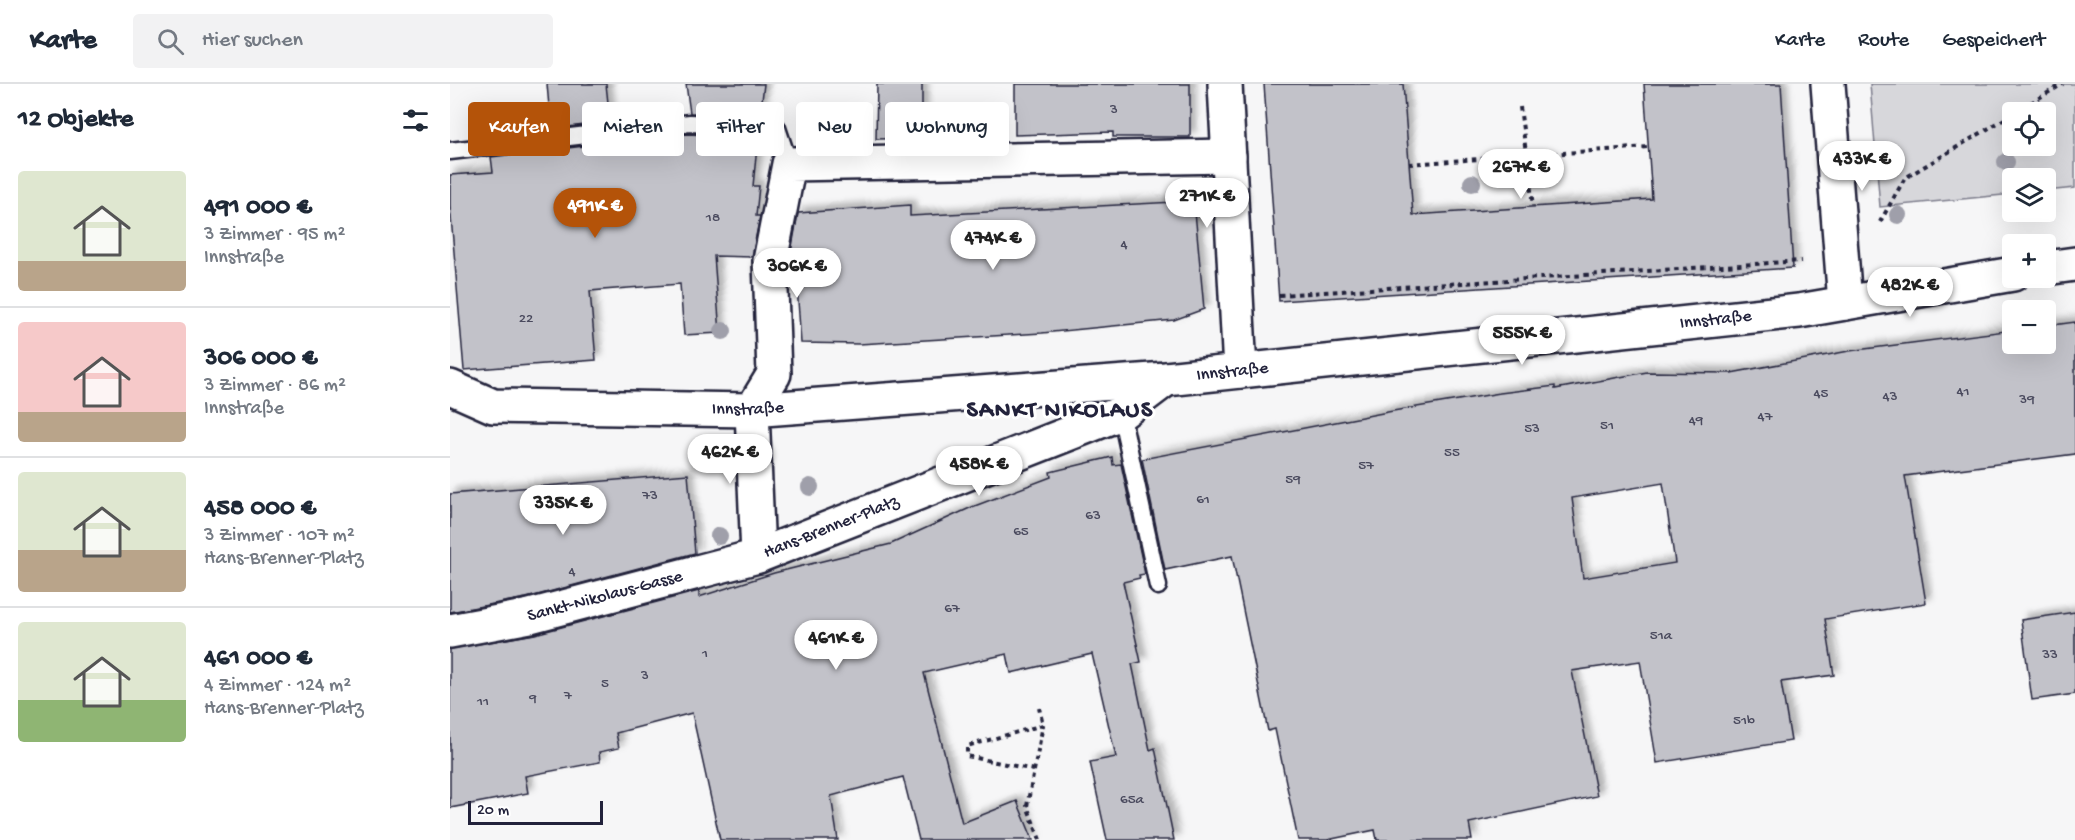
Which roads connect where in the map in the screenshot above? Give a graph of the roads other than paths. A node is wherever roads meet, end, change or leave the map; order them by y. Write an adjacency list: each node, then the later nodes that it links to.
1 (1225, 84): 4 (street)
2 (1828, 84): 9 (street)
3 (450, 151): 5 (lane)
4 (1229, 156): 5 (street); 10 (street)
5 (789, 164): 13 (street)
6 (2075, 264): 7 (street)
7 (2056, 267)
8 (2002, 276): 9 (street, Innstraße)
9 (1845, 303): 10 (street, Innstraße)
10 (1240, 371): 11 (street, Innstraße)
11 (1166, 380): 13 (street, Innstraße); 14 (street, Hans-Brenner-Platz)
12 (450, 387): 13 (street, Innstraße)
13 (752, 410): 15 (street, Hans-Brenner-Platz)
14 (1121, 413): 15 (street, Hans-Brenner-Platz); 16 (lane)
15 (758, 556): 17 (street, Sankt-Nikolaus-Gasse)
16 (1158, 586)
17 (450, 631)

